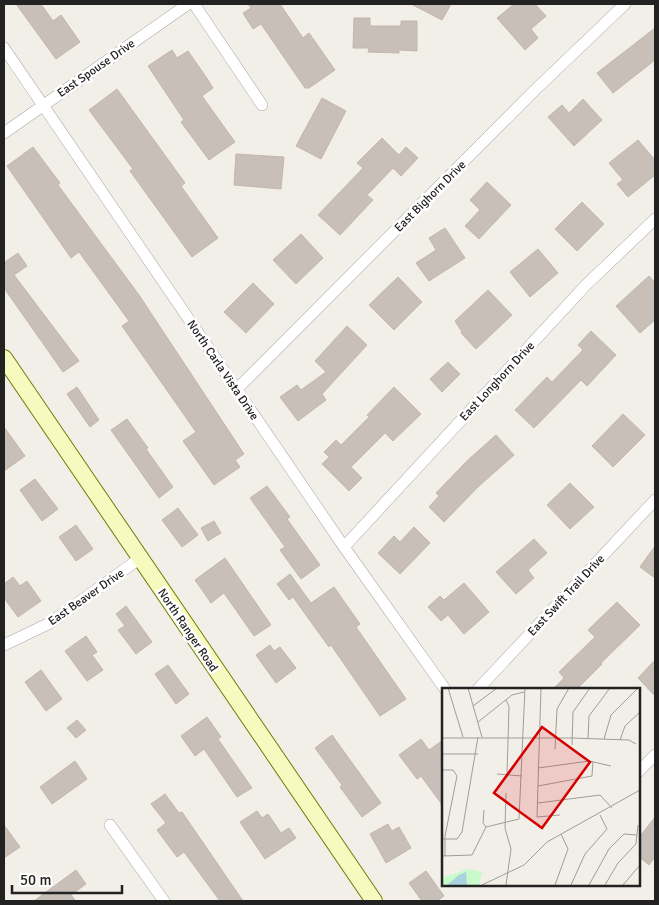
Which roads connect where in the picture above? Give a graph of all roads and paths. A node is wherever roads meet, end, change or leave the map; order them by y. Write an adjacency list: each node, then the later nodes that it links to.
1 (188, 4): 5 (street, East Spouse Drive)
2 (194, 4): 6 (street)
3 (626, 4): 10 (street, East Bighorn Drive)
4 (4, 48): 5 (street, North Carla Vista Drive)
5 (43, 105): 7 (street, East Spouse Drive); 10 (street, North Carla Vista Drive)
6 (262, 105)
7 (4, 133)
8 (655, 219): 12 (street, East Longhorn Drive)
9 (4, 358): 13 (street, North Ranger Road)
10 (236, 390): 12 (street, North Carla Vista Drive)
11 (655, 500): 16 (street, East Swift Trail Drive)
12 (344, 547): 15 (street, North Carla Vista Drive)
13 (139, 559): 14 (street, East Beaver Drive); 21 (street, North Ranger Road)
14 (4, 646)
15 (444, 688)
16 (479, 688)
17 (655, 754): 18 (street)
18 (639, 771)
19 (110, 825): 20 (street)
20 (164, 901)
21 (374, 901)

